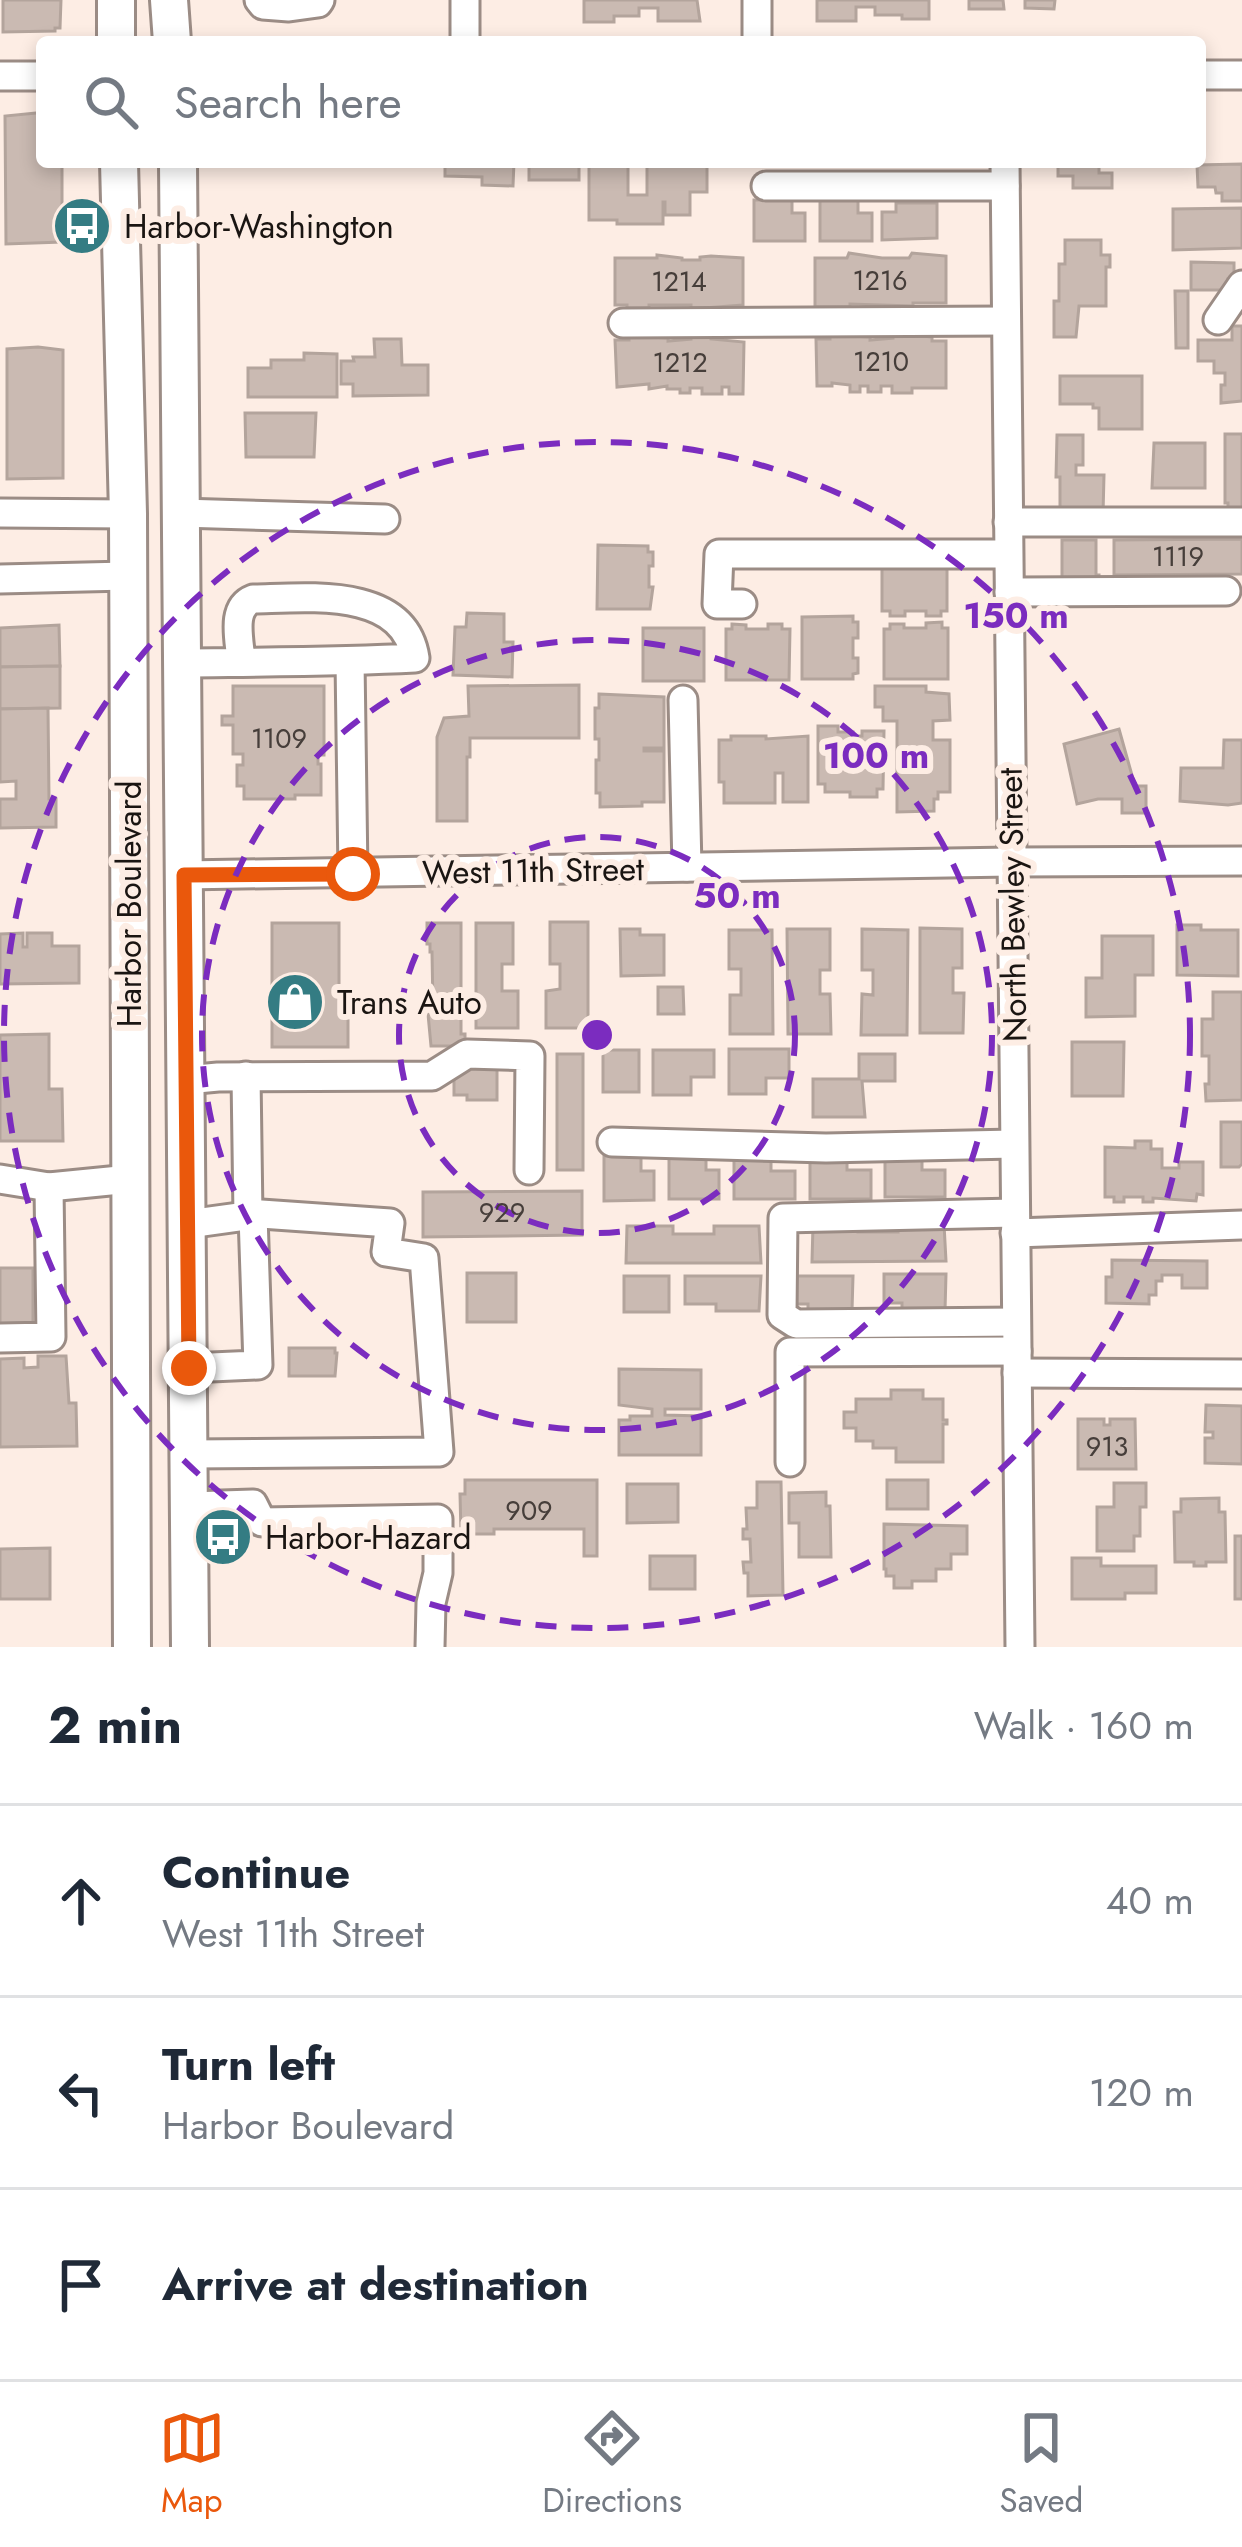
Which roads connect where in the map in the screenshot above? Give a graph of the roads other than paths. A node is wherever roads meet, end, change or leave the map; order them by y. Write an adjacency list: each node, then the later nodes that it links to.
1 (116, 0): 6 (main road)
2 (259, 0): 3 (street)
3 (320, 0)
4 (465, 0): 7 (street)
5 (757, 0): 8 (street)
6 (116, 36)
7 (465, 36)
8 (757, 36)
9 (1206, 75): 10 (street)
10 (1242, 75)
11 (0, 76): 12 (street)
12 (36, 76)
13 (119, 168): 23 (main road, Harbor Boulevard)
14 (178, 168): 22 (main road, Harbor Boulevard)
15 (1005, 174): 16 (street); 19 (street, North Bewley Street)
16 (766, 186)
17 (1242, 285): 18 (street)
18 (1218, 320)
19 (1006, 321): 20 (street); 25 (street, North Bewley Street)
20 (623, 323)
21 (0, 513): 23 (street)
22 (181, 513): 24 (street); 35 (main road, Harbor Boulevard)
23 (128, 514): 28 (main road, Harbor Boulevard)
24 (385, 519)
25 (1008, 521): 26 (street); 27 (street, North Bewley Street)
26 (1242, 522)
27 (1008, 554): 31 (street, North Bewley Street); 32 (street)
28 (128, 576): 29 (street); 48 (main road, Harbor Boulevard)
29 (0, 579)
30 (1226, 591): 31 (street)
31 (1009, 592): 38 (street, North Bewley Street)
32 (742, 604)
33 (241, 662): 34 (street); 34 (street); 35 (street)
34 (350, 662): 40 (street)
35 (182, 663): 41 (main road, Harbor Boulevard)
36 (683, 700): 39 (street)
37 (1242, 861): 38 (street, West 11th Street)
38 (1011, 862): 39 (street, West 11th Street); 45 (street, North Bewley Street)
39 (687, 868): 40 (street, West 11th Street)
40 (353, 874): 41 (street, West 11th Street)
41 (184, 875): 43 (main road, Harbor Boulevard)
42 (246, 1076): 43 (street); 46 (street); 50 (street)
43 (186, 1080): 52 (main road, Harbor Boulevard)
44 (612, 1142): 45 (street)
45 (1014, 1144): 51 (street, North Bewley Street)
46 (529, 1170)
47 (0, 1179): 49 (street)
48 (130, 1179): 49 (street); 62 (main road, Harbor Boulevard)
49 (49, 1187): 55 (street)
50 (250, 1215): 52 (street); 57 (street); 59 (street)
51 (1015, 1223): 53 (street); 54 (street, North Bewley Street); 54 (street)
52 (188, 1224): 57 (main road, Harbor Boulevard)
53 (1242, 1226)
54 (1016, 1322): 56 (street, North Bewley Street)
55 (0, 1338)
56 (1017, 1362): 58 (street); 60 (street); 65 (street, North Bewley Street)
57 (189, 1368): 59 (main road, Harbor Boulevard)
58 (1242, 1374)
59 (190, 1454): 61 (main road, Harbor Boulevard)
60 (790, 1462)
61 (190, 1506): 63 (main road, Harbor Boulevard); 64 (street)
62 (132, 1647)
63 (190, 1647)
64 (430, 1647)
65 (1020, 1647)

